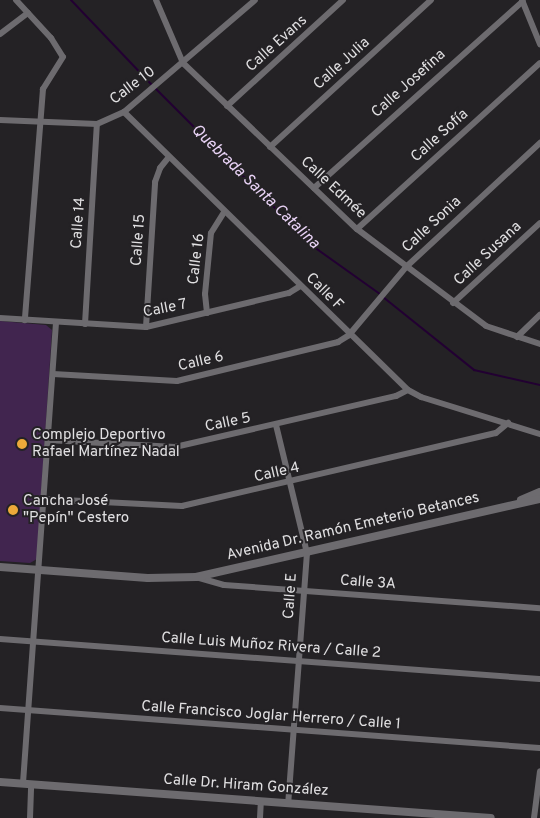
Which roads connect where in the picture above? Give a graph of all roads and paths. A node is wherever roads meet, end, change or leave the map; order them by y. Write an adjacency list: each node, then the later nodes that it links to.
1 (16, 0): 9 (street)
2 (156, 0): 12 (street, Calle Edmée)
3 (242, 0): 8 (street)
4 (255, 0): 8 (street, Calle 10)
5 (343, 0): 14 (street, Calle Evans)
6 (431, 0): 20 (street, Calle Julia)
7 (522, 0): 11 (street); 22 (street, Calle Josefina)
8 (248, 6): 12 (street, Calle 10)
9 (28, 13): 10 (street); 17 (street)
10 (0, 34)
11 (540, 44)
12 (183, 63): 14 (street, Calle Edmée); 15 (street, Calle 10)
13 (540, 63): 25 (street, Calle Sofía)
14 (227, 106): 20 (street, Calle Edmée)
15 (124, 112): 18 (street, Calle 10); 21 (street, Calle F)
16 (0, 120): 17 (street, Calle 10)
17 (40, 123): 18 (street, Calle 10); 32 (street)
18 (97, 124): 34 (street, Calle 14)
19 (540, 143): 26 (street, Calle Sonia)
20 (270, 147): 22 (street, Calle Edmée)
21 (168, 157): 23 (street, Calle F); 35 (street, Calle 15)
22 (314, 188): 25 (street, Calle Edmée)
23 (224, 212): 27 (street, Calle F); 29 (street, Calle 16)
24 (540, 223): 28 (street, Calle Susana)
25 (358, 229): 26 (street, Calle Edmée)
26 (406, 267): 28 (street, Calle Edmée); 36 (street, Calle Sonia)
27 (300, 286): 29 (street, Calle 7); 36 (street, Calle F)
28 (454, 303): 37 (street, Calle Edmée)
29 (207, 313): 35 (street, Calle 7)
30 (540, 315): 37 (street)
31 (0, 318): 32 (street, Calle 7)
32 (25, 320): 33 (street, Calle 7)
33 (56, 322): 34 (street, Calle 7); 39 (street)
34 (85, 324): 35 (street, Calle 7)
35 (146, 327)
36 (349, 335): 39 (street, Calle 6); 40 (street, Calle F)
37 (517, 337): 38 (street, Calle Edmée)
38 (540, 344)
39 (53, 374): 44 (street)
40 (408, 390): 41 (street, Calle F); 42 (street, Calle 5)
41 (508, 423): 43 (street, Calle F); 45 (street, Calle 4)
42 (276, 425): 44 (street, Calle 5); 45 (street, Calle E)
43 (540, 434)
44 (48, 440): 47 (street)
45 (290, 483): 47 (street, Calle 4); 50 (street, Calle E)
46 (540, 492): 49 (street, Avenida Dr. Ramón Emeterio Betances)
47 (43, 499): 52 (street)
48 (540, 499): 49 (street, Avenida Dr. Ramón Emeterio Betances)
49 (515, 503): 50 (street, Avenida Dr. Ramón Emeterio Betances)
50 (307, 553): 53 (street, Avenida Dr. Ramón Emeterio Betances); 54 (street, Calle E)
51 (0, 568): 52 (street, Avenida Dr. Ramón Emeterio Betances)
52 (38, 570): 53 (street, Avenida Dr. Ramón Emeterio Betances); 57 (street)
53 (196, 577): 54 (street, Calle 3A)
54 (304, 591): 55 (street, Calle 3A); 58 (street, Calle E)
55 (540, 608)
56 (0, 639): 57 (street, Calle Luis Muñoz Rivera / Calle 2)
57 (33, 642): 58 (street, Calle Luis Muñoz Rivera / Calle 2); 61 (street)
58 (299, 661): 59 (street, Calle Luis Muñoz Rivera / Calle 2); 62 (street, Calle E)
59 (540, 679)
60 (0, 708): 61 (street, Calle Francisco Joglar Herrero / Calle 1)
61 (28, 710): 62 (street, Calle Francisco Joglar Herrero / Calle 1); 66 (street)
62 (294, 730): 63 (street, Calle Francisco Joglar Herrero / Calle 1); 68 (street, Calle E)
63 (540, 748)
64 (540, 771): 72 (street)
65 (0, 782): 66 (street, Calle Dr. Hiram González)
66 (27, 784): 67 (street, Calle Dr. Hiram González); 69 (street)
67 (261, 801): 68 (street, Calle Dr. Hiram González); 70 (street)
68 (288, 803): 71 (street, Calle Dr. Hiram González)
69 (30, 818)
70 (260, 818)
71 (491, 818)
72 (534, 818)

